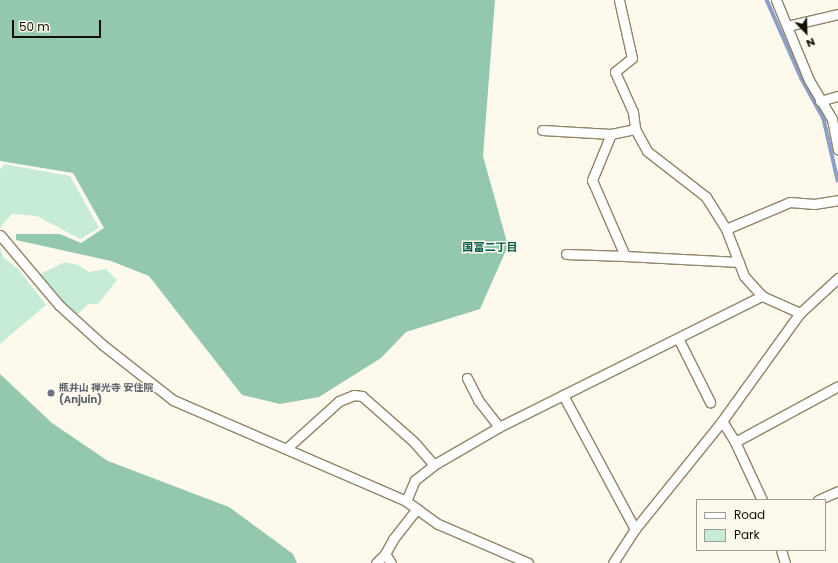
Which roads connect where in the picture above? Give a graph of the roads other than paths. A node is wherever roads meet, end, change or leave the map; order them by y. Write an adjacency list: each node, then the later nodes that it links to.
1 (619, 0): 7 (street)
2 (776, 0): 4 (street)
3 (838, 14): 4 (street)
4 (787, 26): 6 (street)
5 (838, 96): 6 (street)
6 (820, 101): 10 (street)
7 (635, 129): 9 (street); 12 (street)
8 (542, 130): 9 (street)
9 (611, 134): 15 (street)
10 (838, 149)
11 (838, 200): 12 (street)
12 (726, 229): 16 (street)
13 (0, 235): 28 (street)
14 (566, 254): 15 (street)
15 (625, 256): 16 (street)
16 (738, 262): 18 (street)
17 (838, 278): 19 (street)
18 (762, 296): 19 (street); 20 (street)
19 (800, 313): 25 (street)
20 (678, 338): 23 (street); 24 (street)
21 (467, 378): 26 (street)
22 (838, 386): 27 (street)
23 (563, 395): 26 (street); 35 (street)
24 (710, 402)
25 (722, 421): 27 (street); 35 (street)
26 (499, 427): 29 (street)
27 (735, 442): 31 (street)
28 (287, 448): 29 (street); 33 (street)
29 (434, 465): 33 (street)
30 (838, 491): 32 (street)
31 (762, 499)
32 (820, 499)
33 (406, 501): 34 (street)
34 (417, 509): 37 (street); 40 (street)
35 (635, 529): 41 (street)
36 (781, 551): 42 (street)
37 (385, 554): 38 (street); 39 (street)
38 (376, 563)
39 (391, 563)
40 (528, 563)
41 (613, 563)
42 (785, 563)

